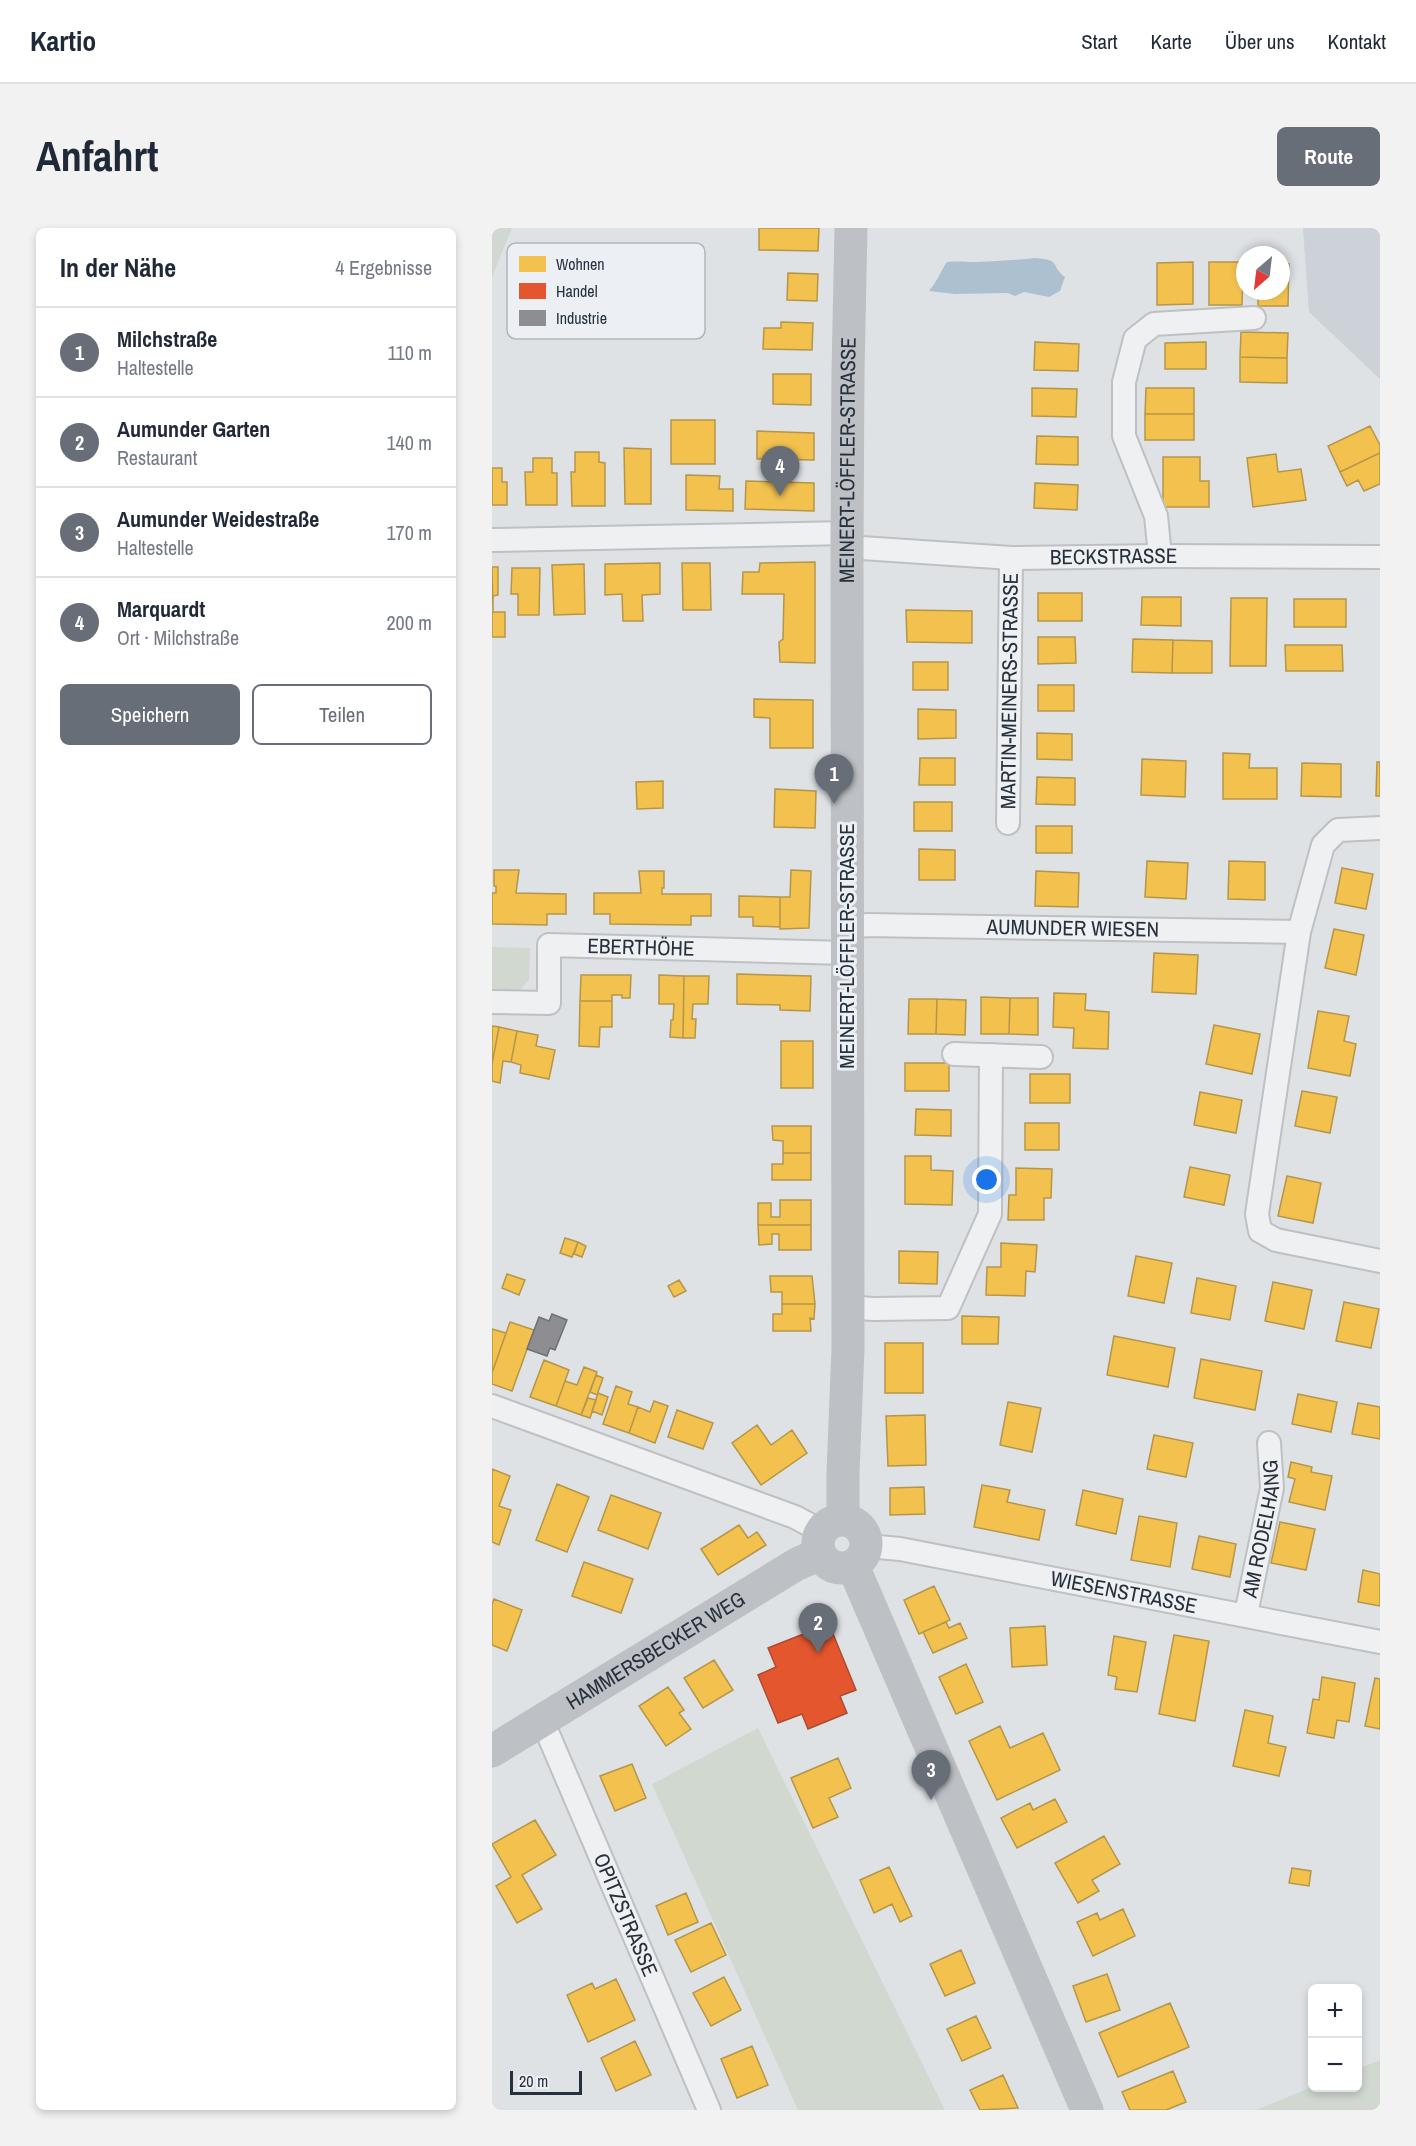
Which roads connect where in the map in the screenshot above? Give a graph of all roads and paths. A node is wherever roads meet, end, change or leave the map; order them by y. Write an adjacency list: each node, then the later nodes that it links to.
1 (851, 228): 4 (street, MEINERT-LÖFFLER-STRASSE)
2 (1254, 318): 5 (street)
3 (492, 540): 4 (street, BECKSTRASSE)
4 (847, 540): 7 (street, BECKSTRASSE); 11 (street, MEINERT-LÖFFLER-STRASSE)
5 (1160, 556): 6 (street, BECKSTRASSE); 7 (street, BECKSTRASSE)
6 (1380, 557)
7 (1011, 558): 8 (street, MARTIN-MEINERS-STRASSE)
8 (1008, 823)
9 (1380, 828): 10 (street)
10 (1299, 932): 11 (street, AUMUNDER WIESEN); 16 (street)
11 (848, 940): 12 (street, EBERTHÖHE); 17 (street, MEINERT-LÖFFLER-STRASSE)
12 (492, 1002)
13 (954, 1054): 14 (street)
14 (991, 1055): 15 (street); 17 (street)
15 (1041, 1056)
16 (1380, 1261)
17 (847, 1307): 20 (street, MEINERT-LÖFFLER-STRASSE)
18 (492, 1406): 20 (street)
19 (1269, 1443): 22 (street, AM RODELHANG)
20 (828, 1535): 21 (street); 21 (street); 24 (street, HAMMERSBECKER WEG)
21 (860, 1556): 22 (street, WIESENSTRASSE); 27 (street)
22 (1246, 1614): 23 (street, WIESENSTRASSE)
23 (1380, 1642)
24 (542, 1720): 25 (street, HAMMERSBECKER WEG); 26 (street, OPITZSTRASSE)
25 (492, 1751)
26 (709, 2110)
27 (1087, 2110)

